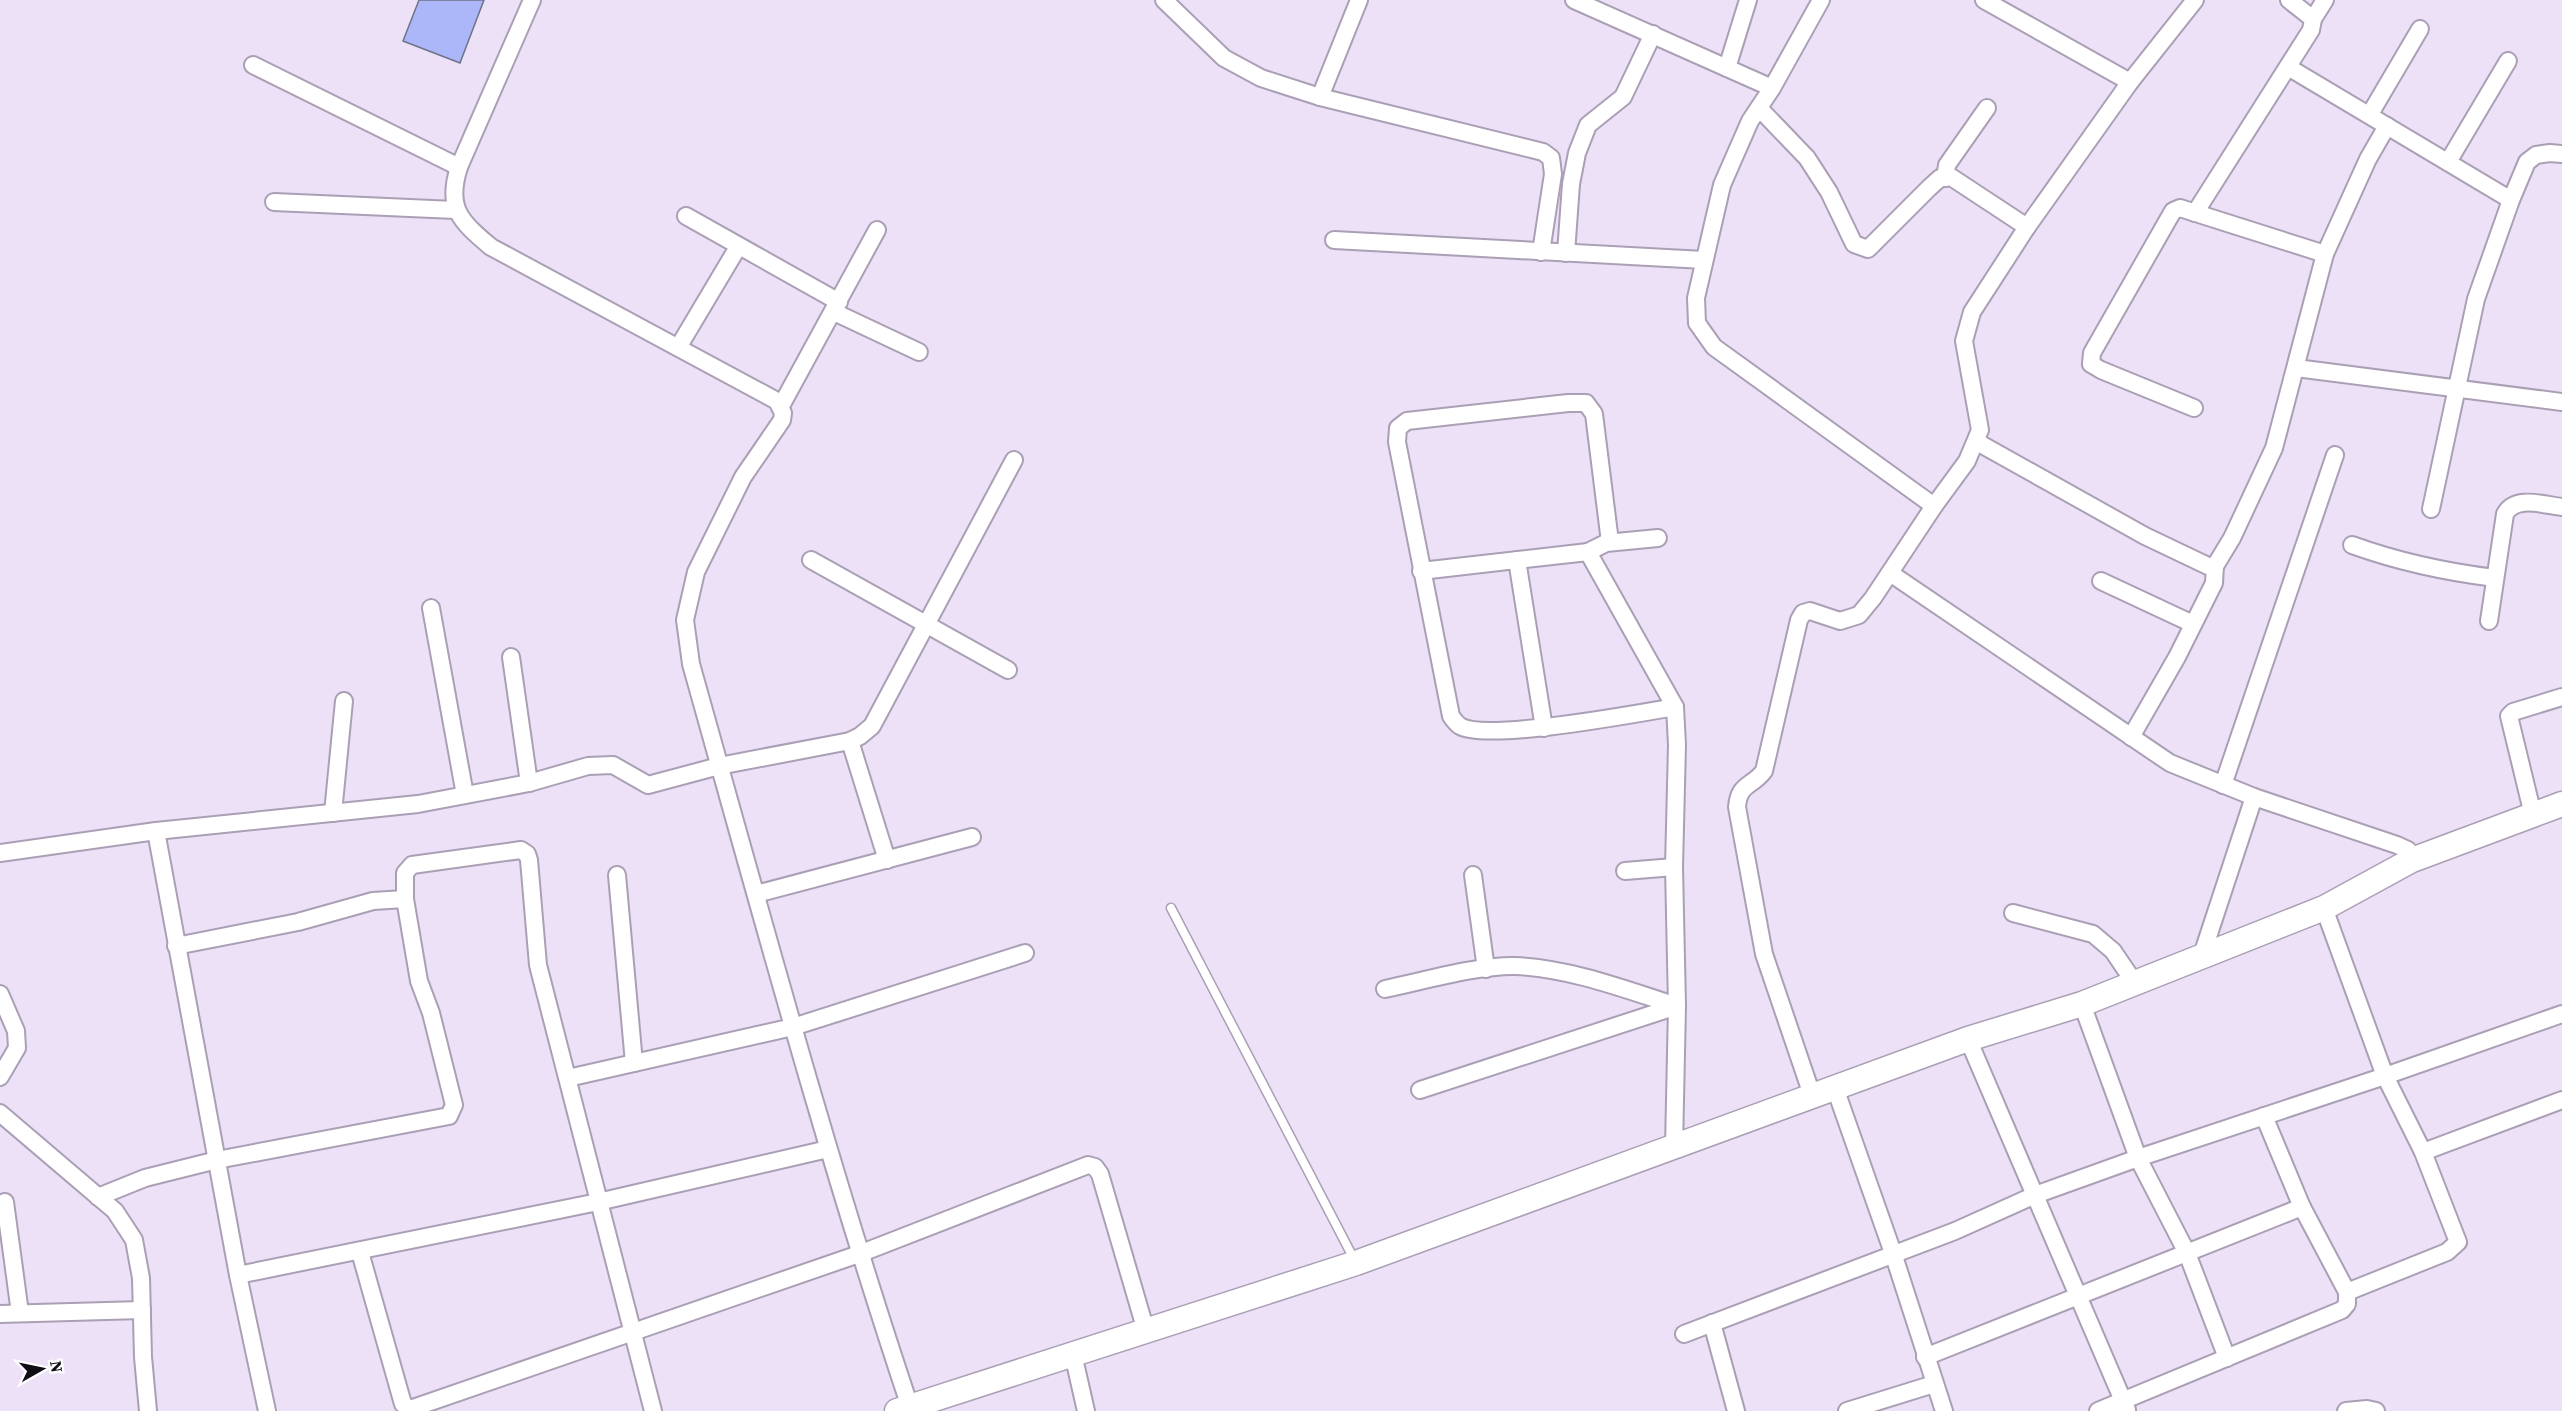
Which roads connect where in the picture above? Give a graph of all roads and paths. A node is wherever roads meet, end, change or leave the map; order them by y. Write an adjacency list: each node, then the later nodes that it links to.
1 (532, 0): 27 (street)
2 (1164, 0): 20 (street)
3 (1359, 0): 20 (street)
4 (1574, 0): 13 (street)
5 (1747, 0): 17 (street)
6 (1821, 0): 19 (street)
7 (1984, 0): 18 (street)
8 (2194, 0): 18 (street)
9 (2289, 0): 11 (street)
10 (2325, 0): 11 (street)
11 (2313, 18): 16 (street)
12 (2420, 29): 23 (street)
13 (1653, 34): 17 (street); 39 (street)
14 (2508, 61): 26 (street)
15 (253, 65): 27 (street)
16 (2288, 67): 23 (street); 32 (street)
17 (1727, 68): 19 (street)
18 (2130, 82): 34 (street)
19 (1772, 88): 21 (street)
20 (1320, 97): 38 (street)
21 (1759, 108): 28 (street); 41 (street)
22 (1987, 108): 28 (street)
23 (2370, 114): 24 (street)
24 (2387, 126): 26 (street); 40 (street)
25 (2562, 154): 29 (street)
26 (2448, 162): 29 (street)
27 (459, 167): 31 (street)
28 (1945, 178): 34 (street)
29 (2511, 200): 46 (street)
30 (274, 202): 31 (street)
31 (455, 210): 43 (street)
32 (2195, 213): 40 (street); 49 (street)
33 (686, 216): 37 (street)
34 (2027, 227): 50 (street)
35 (877, 230): 42 (street)
36 (1334, 240): 38 (street)
37 (738, 247): 42 (street); 43 (street)
38 (1541, 252): 39 (street)
39 (1566, 253): 41 (street)
40 (2325, 254): 45 (street)
41 (1704, 260): 53 (street)
42 (836, 307): 44 (street); 48 (street)
43 (679, 346): 48 (street)
44 (919, 352)
45 (2296, 368): 46 (street); 62 (street)
46 (2457, 388): 47 (street); 55 (street)
47 (2562, 402)
48 (781, 406): 79 (street)
49 (2194, 408)
50 (1977, 442): 53 (street); 62 (street)
51 (2336, 455): 81 (street)
52 (1014, 460): 69 (street)
53 (1934, 506): 64 (street)
54 (2562, 507): 65 (street)
55 (2431, 509)
56 (1658, 537): 57 (street)
57 (1610, 542): 59 (street); 63 (street)
58 (2352, 545): 65 (street)
59 (1588, 552): 61 (street); 75 (street)
60 (811, 560): 69 (street)
61 (1517, 560): 63 (street); 76 (street)
62 (2215, 566): 70 (street)
63 (1421, 571): 76 (street)
64 (1890, 573): 77 (street); 119 (street)
65 (2495, 578): 68 (street)
66 (2101, 581): 70 (street)
67 (431, 608): 82 (street)
68 (2489, 621)
69 (925, 624): 72 (street); 78 (street)
70 (2193, 624): 77 (street)
71 (511, 657): 80 (street)
72 (1008, 670)
73 (2562, 697): 86 (street)
74 (344, 701): 85 (street)
75 (1675, 707): 76 (street); 92 (street)
76 (1544, 728)
77 (2131, 737): 81 (street)
78 (850, 741): 79 (street); 90 (street)
79 (719, 766): 80 (street); 96 (street)
80 (529, 783): 82 (street)
81 (2223, 785): 83 (street)
82 (465, 795): 85 (street)
83 (2254, 797): 91 (street); 103 (street)
84 (2562, 804): 86 (main road)
85 (333, 813): 87 (street)
86 (2533, 815): 91 (main road)
87 (156, 831): 89 (street); 101 (street)
88 (972, 837): 90 (street)
89 (0, 853)
90 (887, 860): 96 (street)
91 (2412, 860): 99 (main road)
92 (1674, 867): 93 (street); 109 (street)
93 (1625, 872)
94 (617, 875): 113 (street)
95 (1473, 875): 104 (street)
96 (756, 894): 111 (street)
97 (405, 899): 101 (street); 116 (street); 127 (street)
98 (1171, 908): 137 (lane)
99 (2324, 908): 103 (main road); 114 (street)
100 (2013, 913): 105 (street)
101 (176, 946): 127 (street)
102 (1025, 953): 111 (street)
103 (2202, 955): 105 (main road)
104 (1486, 969): 106 (street); 109 (street)
105 (2134, 982): 108 (main road)
106 (1385, 989)
107 (0, 994): 115 (street)
108 (2082, 1004): 112 (main road); 126 (street)
109 (1677, 1006): 118 (street); 123 (street)
110 (2562, 1014): 114 (street)
111 (793, 1028): 113 (street); 124 (street)
112 (1968, 1039): 117 (main road); 128 (street)
113 (634, 1063): 116 (street)
114 (2385, 1076): 122 (street); 125 (street)
115 (0, 1077)
116 (568, 1078): 131 (street)
117 (1835, 1088): 119 (main road); 134 (street)
118 (1420, 1090)
119 (1812, 1095): 123 (main road)
120 (2562, 1100): 125 (street)
121 (0, 1113): 129 (street)
122 (2264, 1116): 126 (street); 132 (street)
123 (1674, 1148): 137 (main road)
124 (828, 1149): 131 (street); 136 (street)
125 (2423, 1152): 139 (street)
126 (2138, 1158): 128 (street); 135 (street)
127 (217, 1160): 129 (street); 138 (street)
128 (2035, 1195): 134 (street); 140 (street)
129 (98, 1197): 141 (street)
130 (5, 1202): 142 (street)
131 (598, 1202): 133 (street); 146 (street)
132 (2302, 1207): 135 (street); 139 (street)
133 (360, 1252): 138 (street); 146 (street)
134 (1893, 1253): 144 (street); 149 (street)
135 (2187, 1253): 140 (street); 150 (street)
136 (859, 1254): 145 (street); 146 (street); 153 (street)
137 (1356, 1263): 145 (main road)
138 (238, 1275): 155 (street)
139 (2347, 1292): 150 (street)
140 (2080, 1297): 149 (street); 152 (street)
141 (142, 1310): 142 (street); 154 (street)
142 (20, 1313): 143 (street)
143 (0, 1314)
144 (1712, 1323): 147 (street); 158 (street)
145 (1146, 1331): 148 (main road)
146 (632, 1333): 156 (street)
147 (1684, 1334)
148 (1073, 1354): 153 (main road); 157 (street)
149 (1925, 1357): 151 (street)
150 (2227, 1358): 152 (street)
151 (1935, 1384): 159 (street); 160 (street)
152 (2125, 1406): 161 (street)
153 (903, 1409)
154 (148, 1411)
155 (267, 1411)
156 (653, 1411)
157 (1086, 1411)
158 (1736, 1411)
159 (1847, 1411)
160 (1944, 1411)
161 (2098, 1411)
162 (2346, 1411): 163 (street)
163 (2376, 1411)

